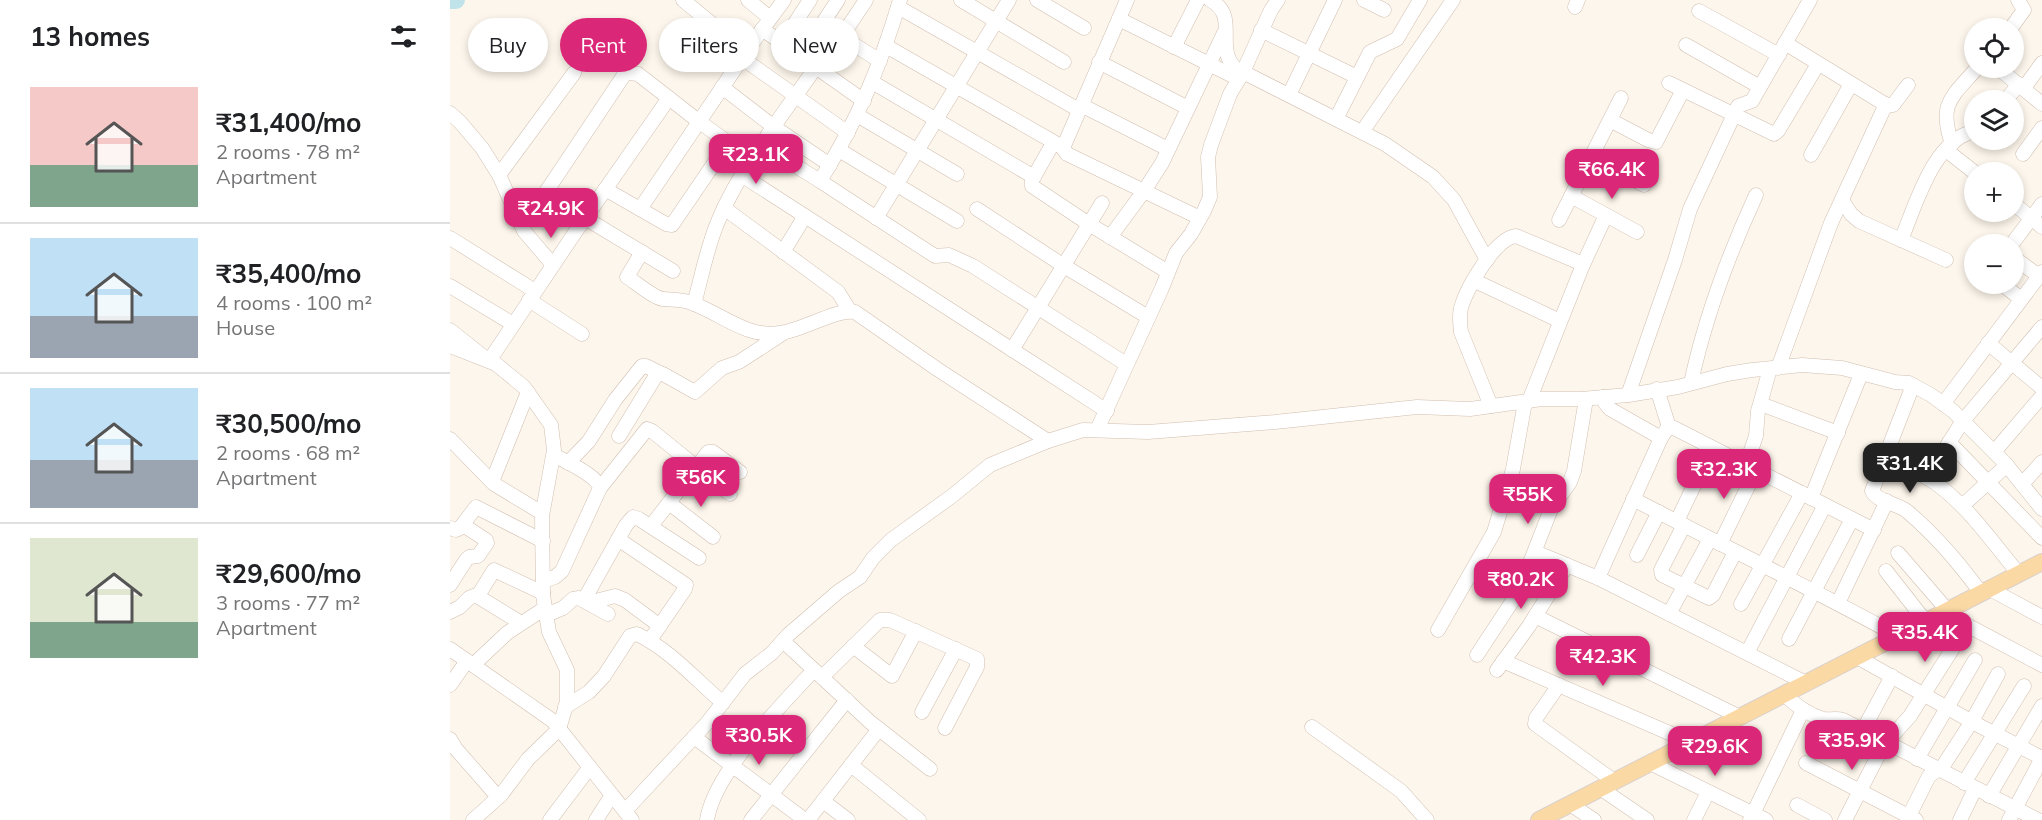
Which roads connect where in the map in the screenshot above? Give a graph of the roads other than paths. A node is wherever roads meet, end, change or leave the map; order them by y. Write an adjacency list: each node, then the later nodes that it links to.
1 (683, 0): 23 (street)
2 (748, 0): 29 (street)
3 (784, 0): 29 (street)
4 (810, 0): 24 (street)
5 (838, 0): 25 (street)
6 (866, 0): 26 (street)
7 (961, 0): 28 (street)
8 (1009, 0): 28 (street)
9 (1037, 0): 30 (street)
10 (1198, 0): 37 (street)
11 (1210, 0): 32 (street)
12 (1278, 0): 33 (street)
13 (1335, 0): 41 (street)
14 (1364, 0): 21 (street)
15 (1420, 0): 54 (street)
16 (1453, 0): 85 (street)
17 (1810, 0): 39 (street)
18 (2018, 0): 27 (street)
19 (899, 4): 36 (street); 40 (street)
20 (1121, 6): 37 (street); 44 (street)
21 (1384, 10)
22 (1700, 11): 39 (street)
23 (703, 18)
24 (798, 18)
25 (826, 18)
26 (854, 18)
27 (2018, 18)
28 (996, 21): 40 (street); 43 (street)
29 (766, 24): 31 (street); 34 (street)
30 (1084, 28)
31 (771, 30)
32 (1226, 30): 46 (street); 53 (street)
33 (1261, 30): 41 (street); 53 (street)
34 (759, 34)
35 (1686, 45): 64 (street)
36 (886, 46): 42 (street); 61 (street)
37 (1174, 47): 46 (street)
38 (859, 48): 42 (street)
39 (1782, 49): 47 (street); 64 (street)
40 (977, 52): 61 (street); 74 (street)
41 (1309, 53): 54 (street); 67 (street)
42 (880, 62): 57 (street)
43 (1064, 62)
44 (1100, 62): 74 (street); 75 (street)
45 (2042, 63): 62 (street)
46 (1209, 64): 53 (street); 75 (street)
47 (1818, 64): 59 (street); 78 (street)
48 (759, 67): 68 (street)
49 (732, 72): 63 (street)
50 (815, 72): 68 (street)
51 (824, 72): 71 (street)
52 (574, 73): 102 (street)
53 (1241, 76): 67 (street); 124 (street)
54 (1357, 77): 79 (street)
55 (1969, 78): 90 (street)
56 (2011, 78): 62 (street)
57 (872, 82): 71 (street); 80 (street)
58 (1669, 83): 65 (street)
59 (1851, 84): 72 (street); 95 (street)
60 (1908, 85): 72 (street)
61 (957, 86): 80 (street); 89 (street)
62 (2021, 86): 66 (street); 73 (street)
63 (722, 87): 82 (street); 83 (street)
64 (1760, 87): 78 (street)
65 (1683, 90): 78 (street); 81 (street)
66 (2017, 90)
67 (1289, 95): 79 (street)
68 (796, 96): 83 (street); 86 (street)
69 (669, 98): 82 (street); 108 (street); 110 (street)
70 (1621, 98): 81 (street)
71 (864, 101): 77 (street)
72 (1886, 104): 113 (street)
73 (2042, 104)
74 (1080, 108): 89 (street); 91 (street)
75 (1188, 108): 91 (street)
76 (450, 113): 102 (street)
77 (857, 115): 86 (street); 93 (street)
78 (1733, 115): 174 (street)
79 (1336, 119): 85 (street)
80 (936, 120): 93 (street); 104 (street)
81 (1610, 120): 96 (street)
82 (699, 122): 88 (street); 117 (street)
83 (774, 127): 97 (street); 100 (street)
84 (2042, 128): 94 (street)
85 (1362, 132): 136 (street)
86 (848, 133): 92 (street)
87 (1964, 136): 90 (street)
88 (728, 143): 97 (street); 117 (street)
89 (1061, 147): 104 (street); 109 (street)
90 (1949, 147): 99 (street); 133 (street)
91 (1168, 149): 109 (street)
92 (839, 150): 100 (street); 106 (street)
93 (917, 150): 101 (street); 106 (street)
94 (2023, 154)
95 (1811, 155)
96 (1590, 159): 107 (street); 112 (street)
97 (753, 160): 103 (street)
98 (788, 161): 105 (street)
99 (1964, 162)
100 (830, 165): 105 (street)
101 (957, 174)
102 (499, 175): 138 (street)
103 (743, 176): 116 (street); 121 (street)
104 (1034, 177): 128 (street)
105 (820, 181): 123 (street)
106 (896, 185): 123 (street); 126 (street)
107 (1644, 185)
108 (605, 189): 117 (street); 122 (street)
109 (1144, 191): 124 (street); 131 (street)
110 (546, 192)
111 (1756, 195): 169 (street)
112 (1571, 196): 120 (street); 125 (street)
113 (1842, 200): 133 (street); 166 (street)
114 (1102, 202): 128 (street)
115 (2042, 204): 127 (street)
116 (724, 208): 135 (street); 150 (street)
117 (640, 209)
118 (977, 209): 141 (street)
119 (2024, 212): 127 (street)
120 (1606, 215): 129 (street); 139 (street)
121 (805, 216): 135 (street); 162 (street)
122 (585, 218): 134 (street); 138 (street)
123 (876, 218): 151 (street)
124 (1200, 218): 143 (street)
125 (1559, 220)
126 (957, 221)
127 (2036, 222): 130 (street)
128 (1089, 224): 131 (street); 141 (street)
129 (1637, 232)
130 (2023, 234)
131 (1110, 237): 143 (street)
132 (450, 238): 148 (street)
133 (1901, 240): 137 (street)
134 (642, 252): 142 (street); 150 (street)
135 (783, 252): 152 (street)
136 (1487, 260): 139 (street); 145 (street)
137 (1946, 260)
138 (554, 264): 148 (street)
139 (1583, 264): 154 (street)
140 (2024, 264): 144 (street)
141 (1064, 266): 151 (street); 153 (street)
142 (673, 271)
143 (1168, 272): 153 (street)
144 (2040, 274): 149 (street)
145 (1475, 281): 154 (street); 181 (street)
146 (450, 286): 155 (street)
147 (2015, 294): 149 (street)
148 (532, 296): 155 (street); 159 (street)
149 (2021, 299): 160 (street)
150 (694, 304): 158 (street)
151 (1039, 307): 162 (street); 165 (street)
152 (850, 311): 158 (street); 190 (street)
153 (1148, 317): 165 (street)
154 (1560, 321): 178 (street)
155 (513, 324): 163 (street)
156 (2042, 327): 164 (street)
157 (450, 330): 163 (street)
158 (783, 333): 167 (street)
159 (582, 334)
160 (1988, 343): 164 (street); 180 (street)
161 (450, 346): 163 (street)
162 (1012, 350): 182 (street)
163 (489, 361): 173 (street)
164 (2011, 363): 171 (street); 183 (street)
165 (1125, 364): 182 (street)
166 (1774, 369): 168 (street); 169 (street); 179 (street)
167 (660, 373): 184 (street); 188 (street)
168 (1861, 374): 170 (street); 187 (street)
169 (1691, 382): 172 (street)
170 (1913, 385): 180 (street); 196 (street)
171 (2042, 388)
172 (1657, 389): 174 (street); 186 (street)
173 (528, 392): 195 (street); 205 (street)
174 (1628, 395): 176 (street)
175 (2042, 396): 194 (street)
176 (1604, 397): 177 (street); 186 (street)
177 (1586, 399): 178 (street); 228 (street)
178 (1528, 401): 181 (street); 260 (street)
179 (1761, 404): 187 (street); 201 (street)
180 (1943, 404): 183 (street)
181 (1491, 406): 185 (street)
182 (1107, 411): 185 (street)
183 (1962, 422): 191 (street); 194 (street)
184 (600, 424): 188 (street); 198 (street)
185 (1097, 430): 190 (street)
186 (1665, 433): 193 (street); 210 (street)
187 (1838, 433): 209 (street)
188 (619, 436): 192 (street)
189 (450, 440): 205 (street)
190 (1048, 441): 265 (street)
191 (1949, 442): 203 (street); 204 (street)
192 (635, 444): 200 (street); 207 (street)
193 (1712, 448): 201 (street); 219 (street)
194 (1994, 452): 199 (street)
195 (554, 455): 198 (street); 217 (street)
196 (1884, 459): 203 (street); 211 (street)
197 (2042, 462): 206 (street)
198 (568, 464): 207 (street)
199 (2007, 465): 204 (street); 206 (street)
200 (696, 467): 202 (street); 208 (street); 212 (street)
201 (1751, 467): 209 (street); 227 (street)
202 (740, 472)
203 (1927, 478): 214 (street)
204 (1988, 481): 214 (street); 224 (street)
205 (492, 482): 217 (street)
206 (2022, 484): 215 (street)
207 (600, 488): 243 (street)
208 (730, 494)
209 (1806, 496): 213 (street); 236 (street)
210 (1633, 499): 216 (street); 239 (street)
211 (1887, 501): 222 (street); 245 (street)
212 (669, 503): 221 (street); 223 (street)
213 (1825, 505): 218 (street); 240 (street)
214 (1962, 506): 238 (street)
215 (2042, 509)
216 (1659, 512): 219 (street); 231 (street)
217 (542, 513): 226 (street)
218 (1852, 519): 222 (street); 244 (street)
219 (1680, 523): 227 (street); 242 (street)
220 (456, 526): 226 (street); 233 (street)
221 (651, 526): 225 (street); 232 (street)
222 (1874, 530): 248 (street)
223 (713, 537)
224 (2042, 538)
225 (618, 539): 247 (street); 259 (street)
226 (543, 541): 243 (street)
227 (1715, 541): 229 (street); 242 (street)
228 (1535, 552): 235 (street); 271 (street)
229 (1735, 552): 236 (street); 242 (street)
230 (1898, 553): 252 (street)
231 (1636, 555)
232 (699, 558)
233 (456, 562): 241 (street)
234 (2042, 562): 238 (main road)
235 (1567, 565): 239 (street); 255 (street)
236 (1762, 566): 240 (street); 249 (street)
237 (1886, 571): 257 (street)
238 (2019, 574): 245 (main road)
239 (1598, 578): 254 (street)
240 (1786, 578): 244 (street); 270 (street)
241 (450, 585)
242 (1684, 586): 254 (street)
243 (543, 587): 246 (street); 250 (street)
244 (1815, 590): 248 (street); 263 (street)
245 (1985, 591): 252 (main road); 256 (street)
246 (477, 596): 251 (street); 258 (street)
247 (586, 602): 250 (street); 253 (street); 259 (street)
248 (1838, 603): 262 (street)
249 (1741, 604)
250 (546, 611): 258 (street); 288 (street)
251 (450, 612)
252 (1946, 612): 257 (main road); 275 (street)
253 (608, 614)
254 (1669, 614): 270 (street)
255 (1535, 616): 281 (street); 292 (street)
256 (2042, 617)
257 (1926, 622): 262 (main road)
258 (521, 623): 274 (street)
259 (660, 626): 264 (street)
260 (1438, 630)
261 (916, 631): 266 (street); 266 (street); 269 (street)
262 (1898, 636): 272 (main road)
263 (1789, 639)
264 (650, 640): 286 (street); 288 (street)
265 (783, 641): 276 (street); 286 (street)
266 (854, 646): 276 (street)
267 (1953, 648): 284 (street)
268 (450, 649): 274 (street)
269 (956, 649): 291 (street); 295 (street)
270 (1747, 653): 279 (street)
271 (1478, 655)
272 (1857, 657): 278 (street); 279 (main road)
273 (1975, 660): 289 (street)
274 (470, 663): 280 (street); 296 (street)
275 (2042, 665)
276 (818, 674): 285 (street); 310 (street)
277 (1998, 674): 293 (street)
278 (1892, 676): 284 (street); 298 (street)
279 (1806, 683): 283 (main road)
280 (450, 684)
281 (1559, 685): 301 (street); 314 (street)
282 (2024, 686): 299 (street)
283 (1784, 694): 290 (street); 292 (main road)
284 (1924, 694): 289 (street); 302 (street)
285 (847, 700): 297 (street); 318 (street)
286 (723, 703): 300 (street)
287 (2042, 706): 304 (street)
288 (565, 707): 296 (street)
289 (1947, 707): 293 (street); 306 (street)
290 (1803, 710): 298 (street); 328 (street)
291 (922, 712)
292 (1740, 717): 301 (main road)
293 (1972, 721): 299 (street); 313 (street)
294 (1312, 727): 338 (street)
295 (945, 728)
296 (559, 729): 311 (street); 321 (street)
297 (879, 729): 309 (street); 312 (street)
298 (1863, 730): 302 (street)
299 (1996, 734): 304 (street); 315 (street)
300 (694, 737): 310 (street); 326 (street)
301 (1690, 742): 307 (main road)
302 (1887, 742): 306 (street); 316 (street)
303 (452, 746): 321 (street)
304 (2018, 746): 305 (street); 320 (street)
305 (2042, 758): 325 (street)
306 (1917, 759): 313 (street)
307 (1650, 763): 314 (main road); 317 (street)
308 (1806, 763): 316 (street)
309 (851, 765): 322 (street); 337 (street)
310 (732, 766): 318 (street); 333 (street)
311 (590, 767): 319 (street); 331 (street)
312 (930, 769)
313 (1936, 769): 315 (street); 329 (street)
314 (1607, 785): 323 (main road); 341 (street)
315 (1970, 786): 320 (street); 346 (street)
316 (1859, 791): 329 (street); 345 (street)
317 (1708, 792): 328 (street); 342 (street)
318 (770, 794): 334 (street); 335 (street)
319 (612, 795): 326 (street); 332 (street)
320 (1989, 796): 325 (street)
321 (498, 797): 330 (street)
322 (823, 801): 335 (street); 336 (street)
323 (1570, 804): 339 (main road); 340 (street)
324 (1797, 805): 344 (street)
325 (2012, 814): 327 (street)
326 (628, 815)
327 (2039, 816)
328 (1752, 817): 343 (street)
329 (1910, 819)
330 (473, 820)
331 (550, 820)
332 (596, 820)
333 (707, 820)
334 (751, 820)
335 (806, 820)
336 (848, 820)
337 (919, 820)
338 (1427, 820)
339 (1539, 820)
340 (1594, 820)
341 (1647, 820)
342 (1694, 820)
343 (1766, 820)
344 (1825, 820)
345 (1845, 820)
346 (1960, 820)

